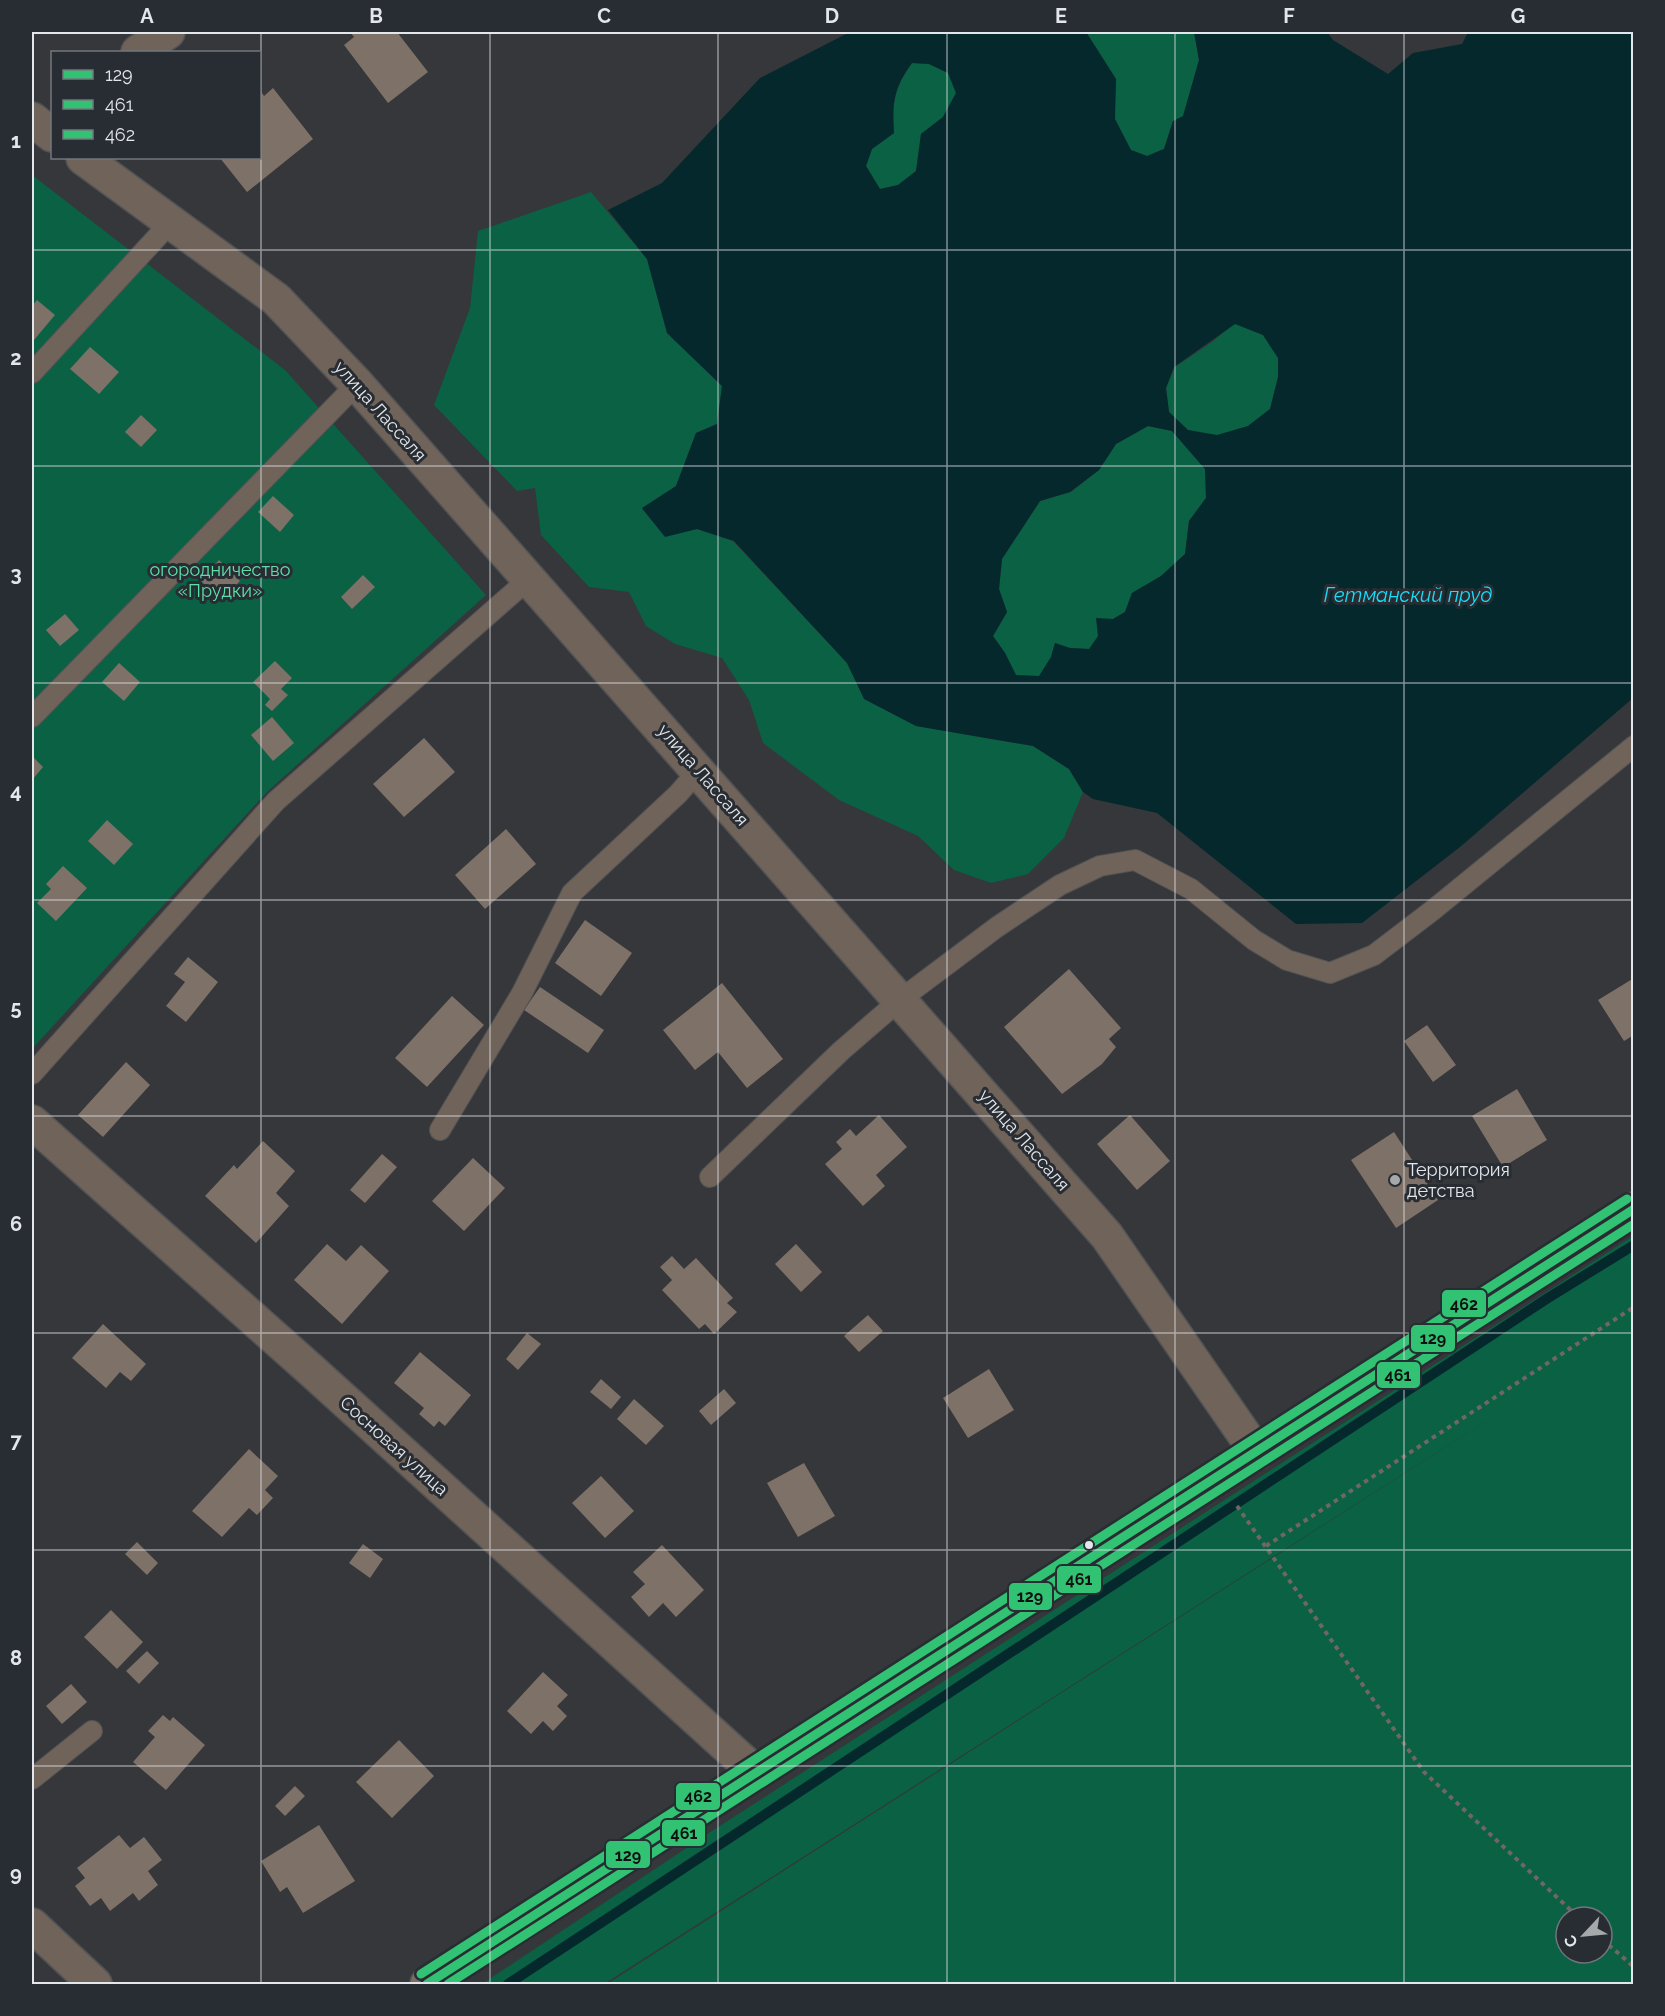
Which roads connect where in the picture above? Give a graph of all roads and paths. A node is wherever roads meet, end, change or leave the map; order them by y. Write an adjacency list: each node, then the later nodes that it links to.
1 (168, 32): 2 (street)
2 (140, 51)
3 (84, 159): 4 (street, улица Лассаля)
4 (171, 222): 5 (lane); 6 (street, улица Лассаля)
5 (32, 373)
6 (357, 384): 7 (street, улица Лассаля); 8 (lane)
7 (530, 578): 10 (street, улица Лассаля); 12 (lane)
8 (32, 717)
9 (1634, 746): 11 (lane)
10 (699, 770): 11 (street, улица Лассаля); 14 (lane)
11 (901, 999): 15 (lane); 18 (street, улица Лассаля)
12 (32, 1074)
13 (32, 1122): 22 (street, Сосновая улица)
14 (440, 1130)
15 (710, 1177)
16 (1634, 1209): 18 (main road)
17 (1634, 1308): 20 (path)
18 (1257, 1454): 22 (main road)
19 (1233, 1501): 20 (path)
20 (1266, 1546): 24 (path)
21 (92, 1731): 23 (lane)
22 (755, 1772): 29 (main road)
23 (32, 1779)
24 (1565, 1905)
25 (32, 1925): 28 (street)
26 (1614, 1950): 27 (path)
27 (1634, 1967)
28 (95, 1984)
29 (427, 1984)

